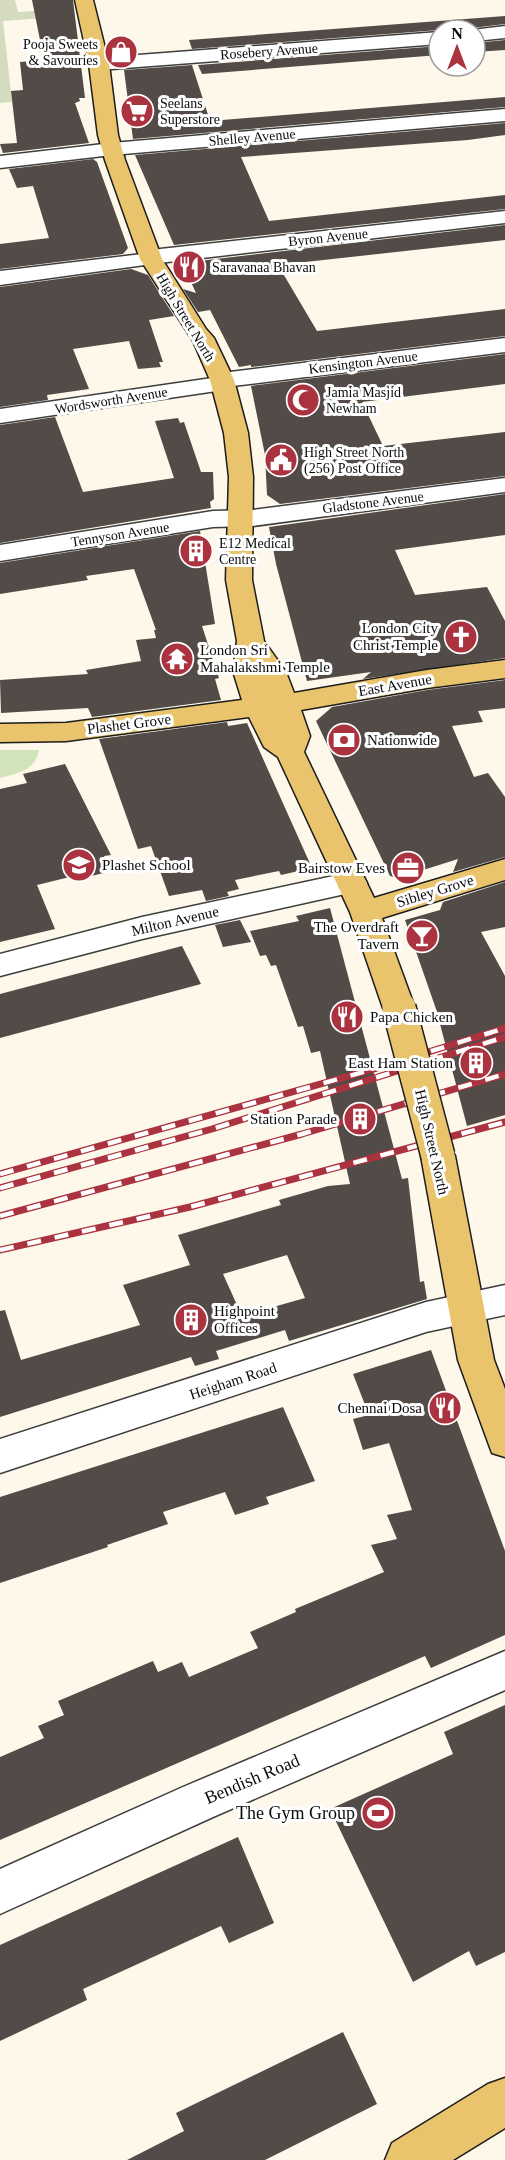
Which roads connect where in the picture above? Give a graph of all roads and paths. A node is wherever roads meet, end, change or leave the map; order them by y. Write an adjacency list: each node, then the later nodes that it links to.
1 (84, 0): 5 (main road, High Street North)
2 (505, 32): 3 (street)
3 (487, 34)
4 (427, 39): 5 (street, Rosebery Avenue)
5 (99, 64): 7 (main road, High Street North)
6 (505, 115): 7 (street, Shelley Avenue)
7 (112, 149): 8 (street, Shelley Avenue); 10 (main road, High Street North)
8 (0, 162)
9 (505, 217): 10 (street, Byron Avenue)
10 (151, 258): 11 (street, Byron Avenue); 13 (main road, High Street North)
11 (0, 278)
12 (505, 345): 13 (street, Kensington Avenue)
13 (222, 381): 14 (street, Wordsworth Avenue); 16 (main road, High Street North)
14 (0, 416)
15 (505, 485): 16 (street, Gladstone Avenue)
16 (240, 518): 17 (street, Tennyson Avenue); 19 (main road, High Street North)
17 (0, 553)
18 (505, 669): 19 (main road, East Avenue)
19 (271, 705): 20 (main road, Plashet Grove); 22 (main road, High Street North)
20 (0, 733)
21 (505, 869): 23 (main road, Sibley Grove)
22 (352, 883): 23 (main road, High Street North); 24 (street, Milton Avenue)
23 (364, 912): 26 (main road, High Street North, bridge)
24 (0, 965)
25 (505, 1300): 26 (street, Heigham Road)
26 (466, 1307): 27 (main road, High Street North); 28 (street, Heigham Road)
27 (505, 1441)
28 (0, 1456)
29 (505, 1670): 30 (street, Bendish Road)
30 (0, 1892)
31 (505, 2102): 32 (main road)
32 (409, 2160)

